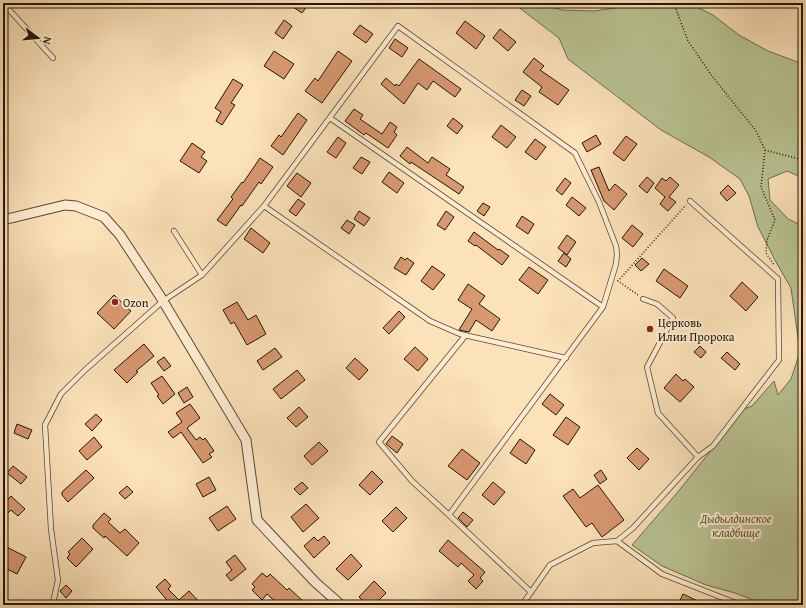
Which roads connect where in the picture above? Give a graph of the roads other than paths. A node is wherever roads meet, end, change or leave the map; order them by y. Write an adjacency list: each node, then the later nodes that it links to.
1 (3, 3): 2 (lane)
2 (53, 58)
3 (330, 118): 5 (lane); 11 (lane); 11 (lane)
4 (690, 201): 14 (lane)
5 (264, 206): 8 (lane); 12 (lane)
6 (3, 220): 10 (street)
7 (174, 231): 8 (lane)
8 (202, 275): 10 (lane)
9 (643, 299): 14 (lane)
10 (163, 301): 18 (lane); 19 (street)
11 (603, 307): 13 (lane)
12 (465, 336): 13 (lane); 15 (lane)
13 (566, 358): 15 (lane)
14 (698, 457): 16 (lane)
15 (449, 515): 17 (lane)
16 (617, 540): 17 (lane); 21 (lane)
17 (531, 592): 20 (lane)
18 (55, 605)
19 (341, 605)
20 (522, 605)
21 (741, 605)

